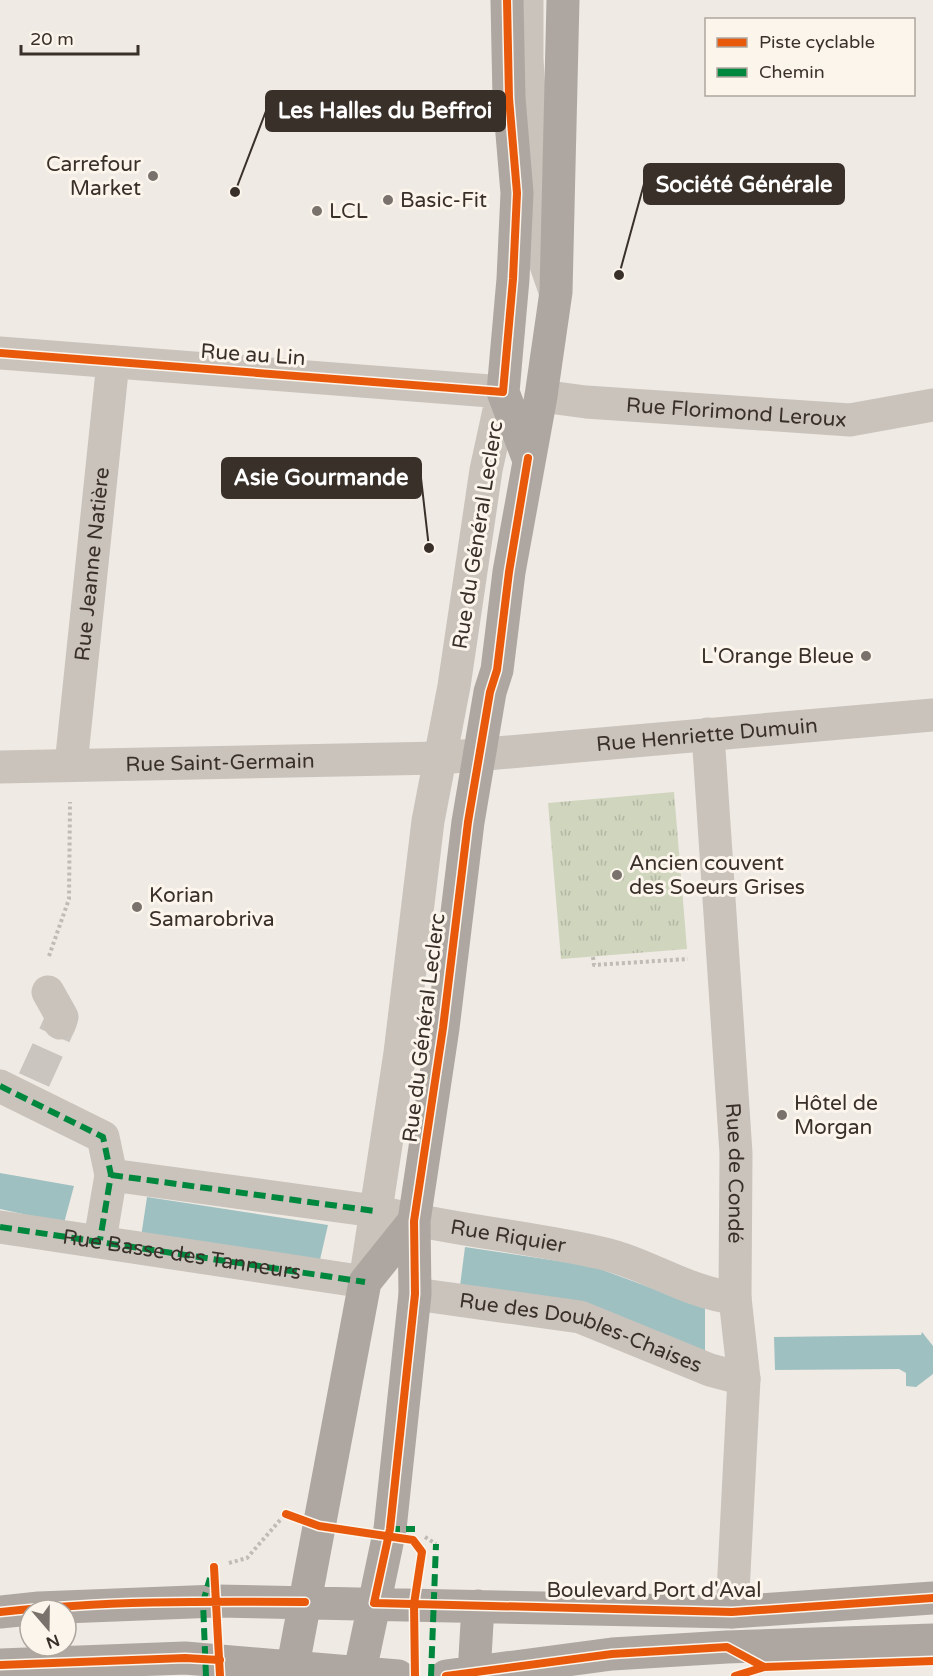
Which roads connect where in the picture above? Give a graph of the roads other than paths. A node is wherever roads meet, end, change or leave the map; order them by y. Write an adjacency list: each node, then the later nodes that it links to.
1 (507, 0): 7 (main road, Rue du Général Leclerc)
2 (527, 0): 4 (street)
3 (563, 0): 4 (main road, Rue du Général Leclerc)
4 (556, 292): 8 (main road, Rue du Général Leclerc)
5 (0, 353): 6 (street, Rue au Lin)
6 (113, 362): 7 (street, Rue au Lin); 15 (street, Rue Jeanne Natière)
7 (502, 392): 8 (main road); 10 (main road, Rue du Général Leclerc); 14 (street, Rue du Général Leclerc)
8 (541, 396): 9 (street, Rue Florimond Leroux); 10 (main road, Rue du Général Leclerc)
9 (933, 405)
10 (528, 458): 13 (main road, Rue du Général Leclerc)
11 (933, 715): 12 (street, Rue Henriette Dumuin)
12 (708, 734): 13 (street, Rue Henriette Dumuin); 27 (street, Rue de Condé)
13 (480, 754): 14 (street, Rue Henriette Dumuin); 22 (main road, Rue du Général Leclerc)
14 (440, 758): 15 (street, Rue Saint-Germain); 21 (street, Rue du Général Leclerc)
15 (71, 765): 16 (street, Rue Saint-Germain)
16 (0, 767)
17 (48, 977): 18 (street)
18 (60, 1023)
19 (20, 1088): 20 (street)
20 (111, 1175): 21 (street); 24 (street)
21 (375, 1211): 22 (street, Rue Riquier); 25 (street, Rue du Général Leclerc)
22 (414, 1221): 25 (main road); 26 (main road, Rue du Général Leclerc); 27 (street, Rue Riquier)
23 (0, 1227): 24 (street, Rue Basse des Tanneurs)
24 (100, 1240): 25 (street, Rue Basse des Tanneurs)
25 (365, 1282): 26 (main road); 30 (main road, Rue du Général Leclerc)
26 (415, 1294): 28 (street, Rue des Doubles-Chaises); 31 (main road, Rue du Général Leclerc)
27 (735, 1298): 28 (street, Rue de Condé)
28 (744, 1388): 34 (street, Rue de Condé)
29 (933, 1598): 34 (main road, Boulevard Port d'Aval)
30 (305, 1602): 31 (main road, Boulevard Port d'Aval); 33 (main road, Boulevard Port d'Aval); 37 (main road, Rue du Général Leclerc)
31 (374, 1603): 32 (main road, Boulevard Port d'Aval); 38 (main road, Rue du Général Leclerc)
32 (478, 1606): 34 (main road, Boulevard Port d'Aval); 39 (main road)
33 (0, 1611)
34 (732, 1612)
35 (933, 1640): 39 (main road)
36 (0, 1665): 37 (main road)
37 (292, 1672): 38 (main road)
38 (359, 1675): 40 (main road)
39 (465, 1675)
40 (398, 1676)

